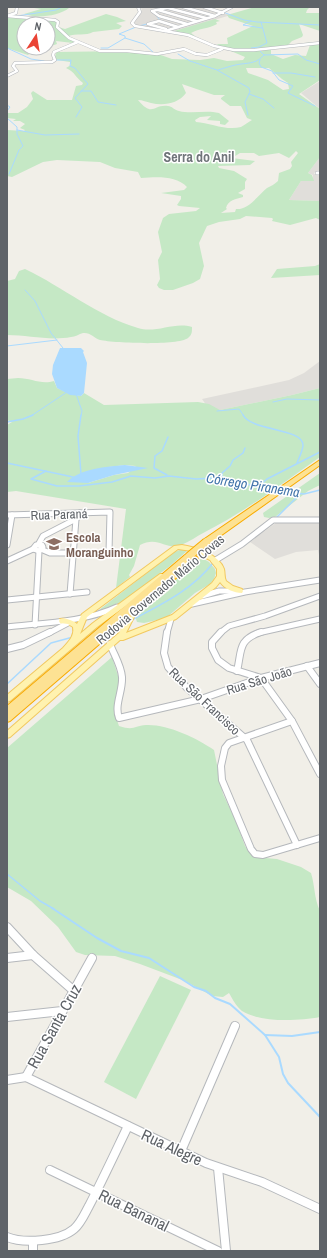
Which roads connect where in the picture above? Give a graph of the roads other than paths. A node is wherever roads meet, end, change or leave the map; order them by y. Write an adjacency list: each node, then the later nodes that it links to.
1 (17, 7): 12 (street)
2 (138, 7): 19 (street)
3 (172, 7): 8 (street)
4 (183, 7): 13 (street)
5 (204, 7): 11 (street)
6 (208, 7): 9 (street)
7 (232, 7): 11 (street)
8 (168, 8): 10 (street); 14 (street)
9 (216, 8): 11 (street)
10 (156, 10): 15 (street); 16 (street)
11 (224, 12): 13 (street)
12 (7, 16): 20 (street)
13 (215, 16): 14 (street)
14 (207, 18): 15 (street)
15 (197, 21): 16 (street)
16 (187, 24): 17 (street)
17 (178, 27): 18 (street); 18 (street)
18 (169, 30): 19 (street)
19 (163, 31): 22 (street)
20 (79, 42): 22 (street); 23 (street)
21 (320, 43): 22 (street)
22 (222, 49)
23 (7, 76)
24 (320, 462): 31 (highway, Rodovia Governador Mário Covas)
25 (320, 469): 31 (highway, Rodovia Governador Mário Covas)
26 (80, 513): 27 (street, Rua Paraná); 28 (street); 35 (street, Rua Paraná)
27 (10, 515): 32 (street)
28 (76, 519): 30 (street); 36 (street)
29 (320, 520): 39 (street)
30 (38, 544): 33 (street); 34 (street)
31 (209, 544): 37 (highway, Rodovia Governador Mário Covas)
32 (7, 545)
33 (33, 549): 34 (street); 38 (street)
34 (41, 550): 36 (street); 48 (street)
35 (109, 552)
36 (73, 553): 46 (street)
37 (191, 558): 40 (highway, Rodovia Governador Mário Covas); 43 (highway, Rodovia Governador Mário Covas)
38 (7, 561)
39 (214, 561): 41 (main road); 53 (main road)
40 (176, 566): 51 (main road); 73 (highway, Rodovia Governador Mário Covas)
41 (221, 576): 45 (main road); 49 (main road)
42 (320, 580): 45 (street)
43 (164, 585): 54 (main road); 74 (highway, Rodovia Governador Mário Covas)
44 (87, 592): 46 (street)
45 (242, 592): 49 (street); 52 (street)
46 (70, 594): 48 (street)
47 (320, 596): 68 (street)
48 (36, 597): 50 (street); 59 (street)
49 (200, 597): 52 (main road)
50 (7, 600)
51 (124, 603): 53 (street); 65 (main road)
52 (186, 607): 55 (main road)
53 (84, 616): 57 (street); 62 (main road)
54 (130, 618): 60 (main road); 63 (main road)
55 (171, 619): 60 (main road); 72 (street, Rua São Francisco)
56 (320, 619): 68 (street)
57 (62, 621): 58 (main road); 59 (street)
58 (70, 622): 62 (main road); 64 (street)
59 (35, 625): 61 (street)
60 (151, 626): 63 (main road)
61 (7, 627)
62 (77, 632): 65 (main road)
63 (112, 642): 72 (street, Rua São João); 76 (main road)
64 (7, 649)
65 (66, 649): 71 (main road)
66 (320, 663): 67 (street, Rua São João)
67 (307, 666): 69 (street, Rua São João); 70 (street, Rua São João)
68 (237, 671): 69 (street)
69 (261, 678): 72 (street, Rua São João); 75 (street)
70 (320, 684)
71 (7, 699)
72 (201, 699): 77 (street, Rua São Francisco)
73 (7, 710)
74 (7, 719)
75 (292, 721): 77 (street); 78 (street)
76 (7, 735)
77 (244, 737): 80 (street, Rua São Francisco); 80 (street)
78 (320, 774)
79 (320, 838): 80 (street)
80 (298, 845)
81 (7, 927): 82 (street)
82 (33, 955): 83 (street); 85 (street)
83 (7, 958)
84 (92, 958): 85 (street, Rua Santa Cruz)
85 (74, 991): 86 (street, Rua Santa Cruz)
86 (62, 1011): 87 (street); 89 (street, Rua Santa Cruz)
87 (7, 1017)
88 (235, 1026): 92 (street)
89 (26, 1077): 90 (street, Rua Santa Cruz); 91 (street, Rua Alegre)
90 (7, 1080)
91 (128, 1126): 92 (street, Rua Alegre); 95 (street)
92 (181, 1151): 93 (street, Rua Alegre)
93 (218, 1168): 96 (street, Rua Alegre); 100 (street)
94 (50, 1170): 95 (street, Rua Bananal)
95 (96, 1192): 98 (street); 99 (street, Rua Bananal)
96 (320, 1209)
97 (7, 1237): 98 (street)
98 (33, 1246)
99 (218, 1251)
100 (226, 1251)

